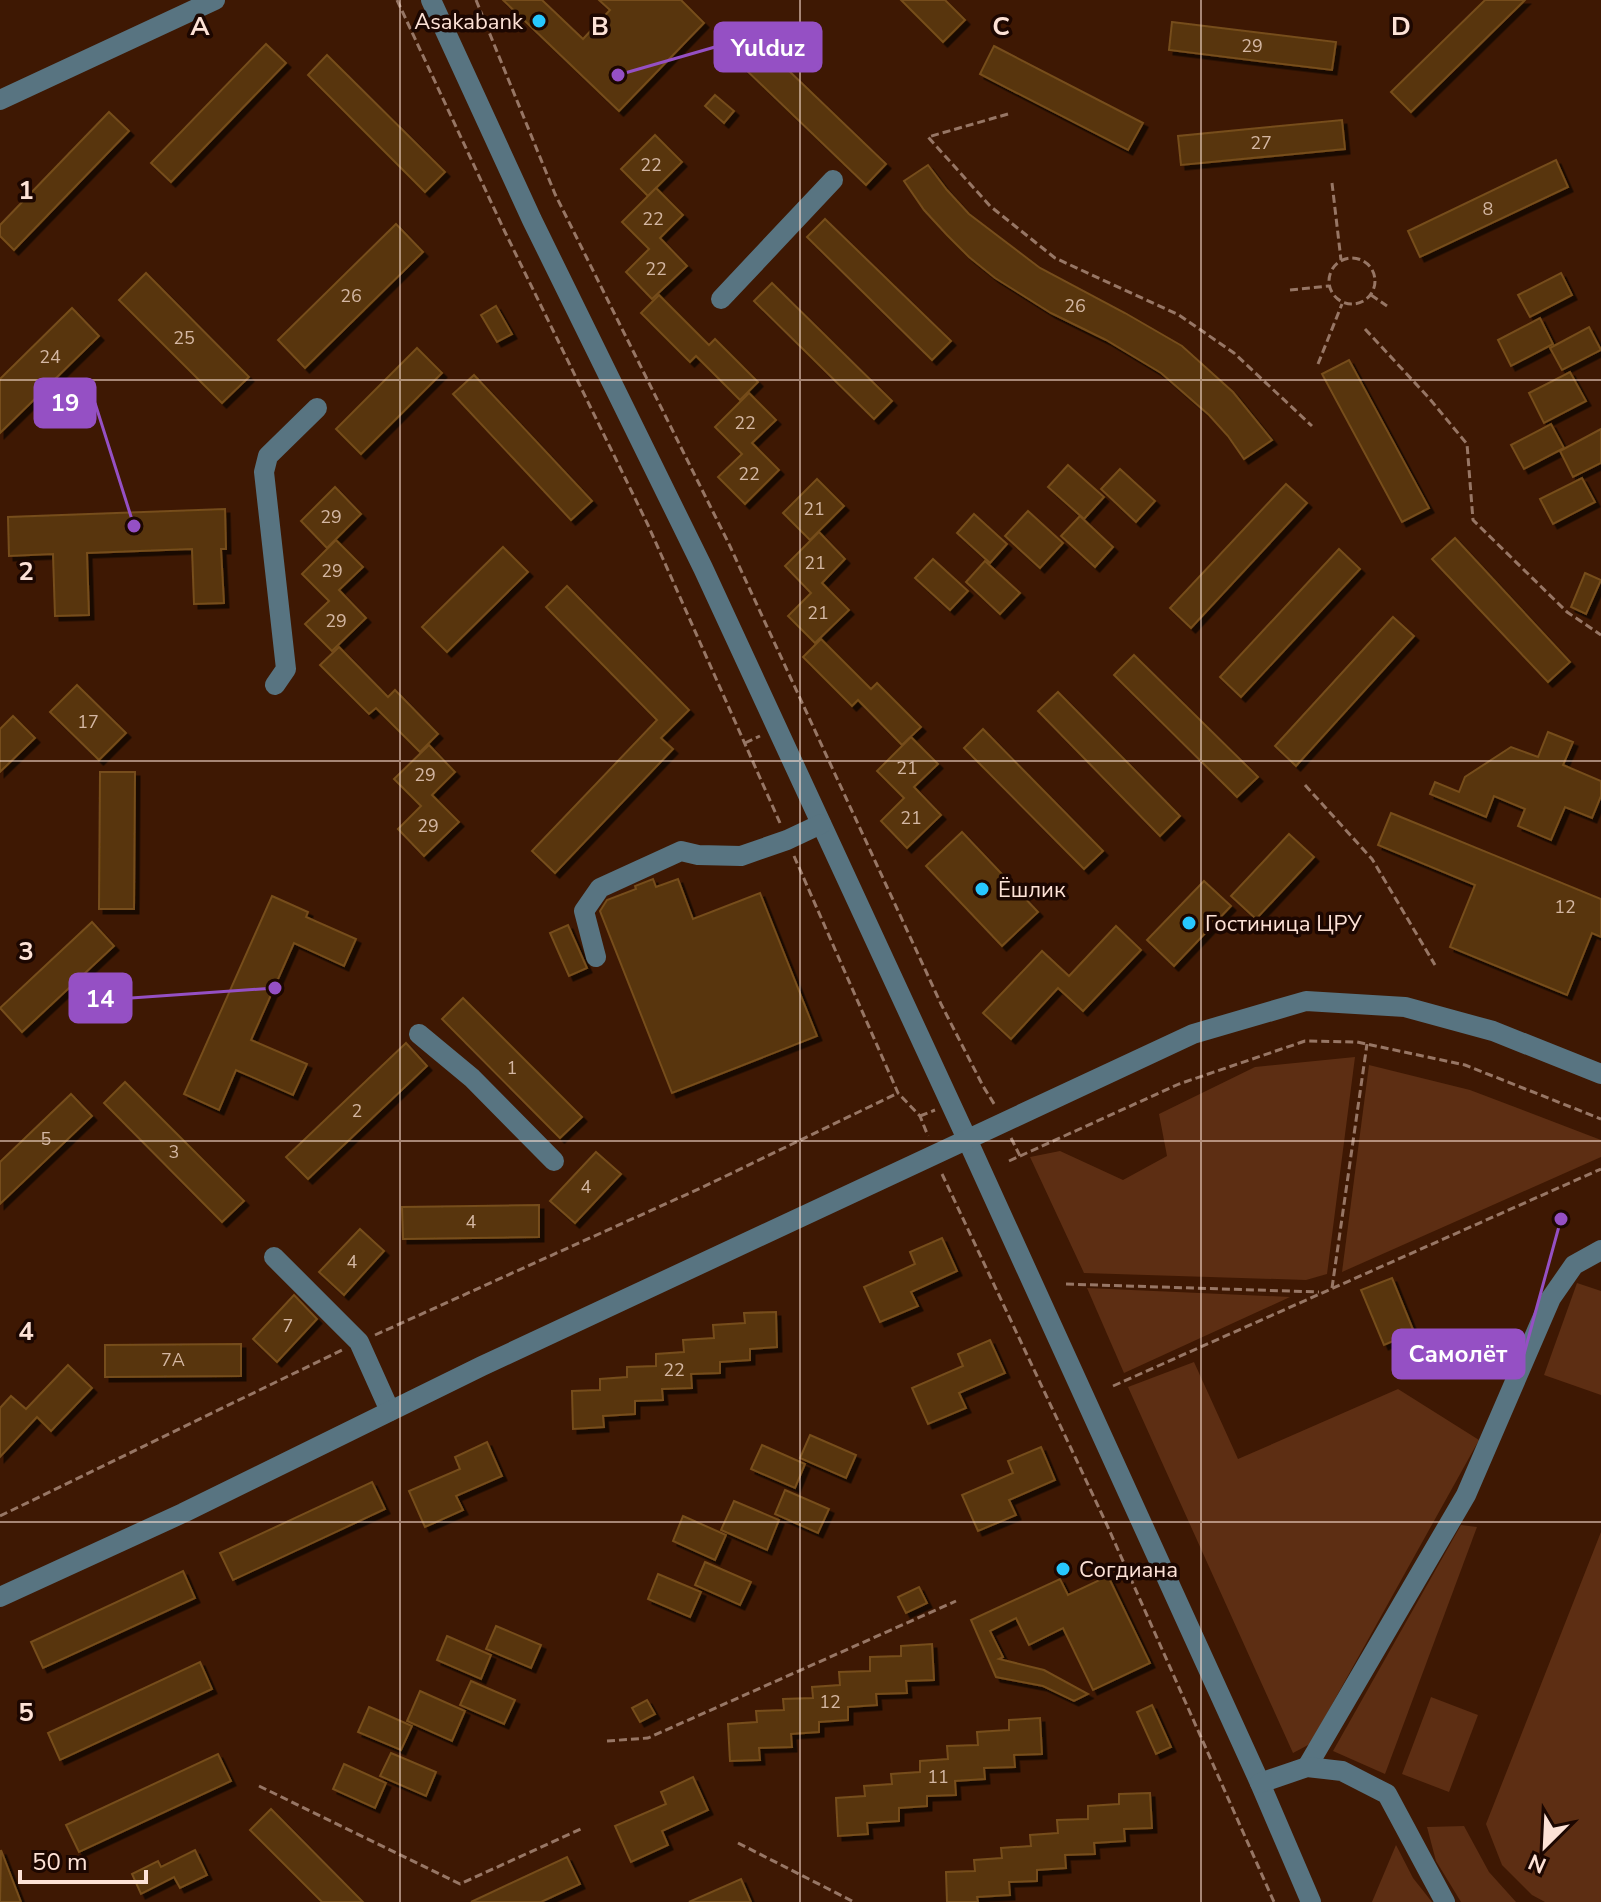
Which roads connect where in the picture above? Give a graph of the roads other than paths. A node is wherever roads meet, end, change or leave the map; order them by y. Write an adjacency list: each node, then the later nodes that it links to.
1 (215, 0): 3 (street)
2 (431, 0): 8 (street)
3 (0, 100)
4 (833, 180): 5 (street)
5 (721, 299)
6 (317, 408): 7 (street)
7 (275, 685)
8 (821, 824): 9 (street); 12 (street)
9 (596, 957)
10 (419, 1034): 13 (street)
11 (1601, 1074): 12 (street)
12 (967, 1139): 16 (street); 19 (street)
13 (554, 1161)
14 (1601, 1250): 18 (street)
15 (274, 1257): 16 (street)
16 (390, 1411): 17 (street)
17 (0, 1597)
18 (1307, 1767): 19 (street); 21 (street)
19 (1260, 1783): 20 (street)
20 (1311, 1902)
21 (1445, 1902)

